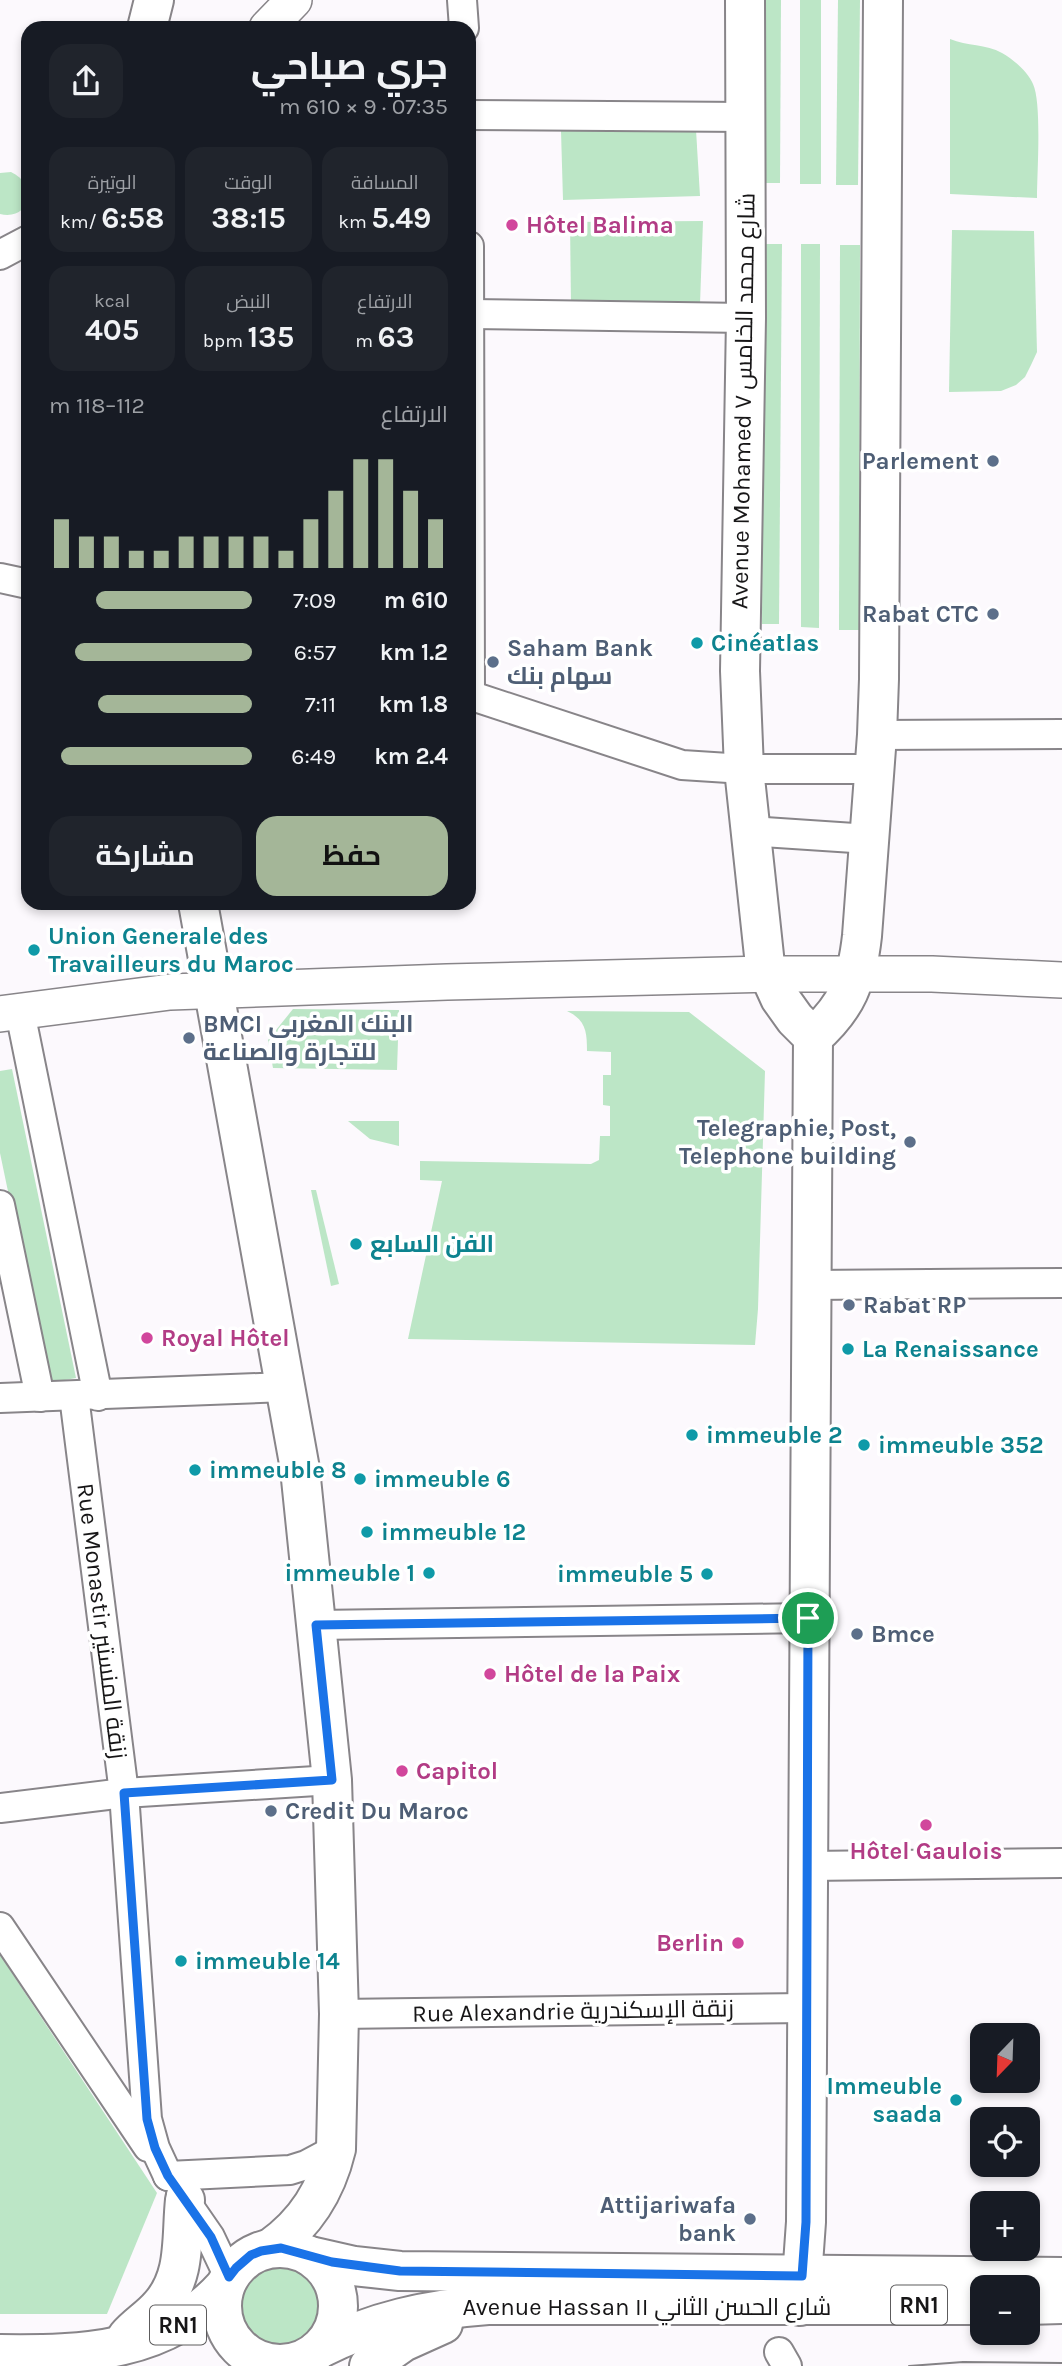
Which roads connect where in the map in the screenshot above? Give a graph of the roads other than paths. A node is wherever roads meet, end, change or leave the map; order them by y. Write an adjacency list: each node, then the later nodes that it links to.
1 (153, 0): 6 (main road)
2 (295, 0): 7 (street)
3 (462, 0): 8 (street)
4 (745, 0): 10 (main road, Avenue Mohamed V شارع محمد الخامس)
5 (883, 0): 19 (main road)
6 (148, 21)
7 (274, 21)
8 (464, 21)
9 (476, 115): 10 (street)
10 (746, 117): 14 (main road, Avenue Mohamed V شارع محمد الخامس)
11 (21, 244): 12 (street)
12 (0, 255)
13 (476, 314): 14 (street)
14 (746, 318): 20 (main road, Avenue Mohamed V شارع محمد الخامس)
15 (0, 578): 16 (street)
16 (21, 582)
17 (476, 697): 20 (street)
18 (1062, 734): 19 (street)
19 (876, 752): 20 (street); 22 (main road)
20 (744, 769): 21 (main road, Avenue Mohamed V شارع محمد الخامس)
21 (750, 831): 22 (street); 24 (main road, Avenue Mohamed V شارع محمد الخامس)
22 (869, 839): 25 (main road)
23 (199, 910): 27 (main road)
24 (769, 974): 25 (street); 27 (street); 29 (main road, Avenue Mohamed V شارع محمد الخامس)
25 (856, 975): 26 (street); 29 (main road)
26 (1062, 980)
27 (213, 991): 28 (street); 33 (main road)
28 (10, 1013): 34 (street, Rue Monastir زنقة المنستير)
29 (813, 1037): 32 (main road)
30 (0, 1205): 35 (street)
31 (1062, 1283): 32 (street)
32 (810, 1285): 37 (main road)
33 (285, 1387): 34 (street); 38 (main road)
34 (86, 1396): 35 (street); 40 (street, Rue Monastir زنقة المنستير)
35 (40, 1397): 36 (street)
36 (0, 1398)
37 (808, 1618): 38 (street); 43 (main road)
38 (316, 1625): 39 (main road)
39 (332, 1780): 40 (street); 46 (main road)
40 (124, 1793): 41 (street); 48 (street, Rue Monastir زنقة المنستير)
41 (0, 1808)
42 (1062, 1863): 43 (street)
43 (808, 1866): 45 (main road)
44 (0, 1927): 48 (street)
45 (806, 2008): 46 (street, Rue Alexandrie زنقة الإسكندرية); 53 (main road)
46 (339, 2014): 47 (main road)
47 (336, 2149): 48 (street); 49 (main road)
48 (176, 2188): 52 (street); 58 (main road)
49 (271, 2248): 50 (main road, RN1); 52 (main road, RN1)
50 (310, 2256): 53 (main road, Avenue Hassan II شارع الحسن الثاني / RN1); 59 (main road)
51 (1062, 2277): 53 (main road, Avenue Hassan II شارع الحسن الثاني / RN1)
52 (227, 2281): 58 (main road, RN1); 61 (main road, RN1)
53 (801, 2291): 54 (main road, Avenue Hassan II شارع الحسن الثاني / RN1); 56 (main road, Avenue Hassan II شارع الحسن الثاني / RN1)
54 (970, 2304)
55 (1062, 2304): 57 (main road)
56 (488, 2305): 59 (main road, Avenue Hassan II شارع الحسن الثاني / RN1); 62 (main road)
57 (1040, 2305)
58 (120, 2347): 60 (main road, RN1)
59 (319, 2349): 61 (main road, RN1)
60 (0, 2354)
61 (247, 2364)
62 (369, 2366)

